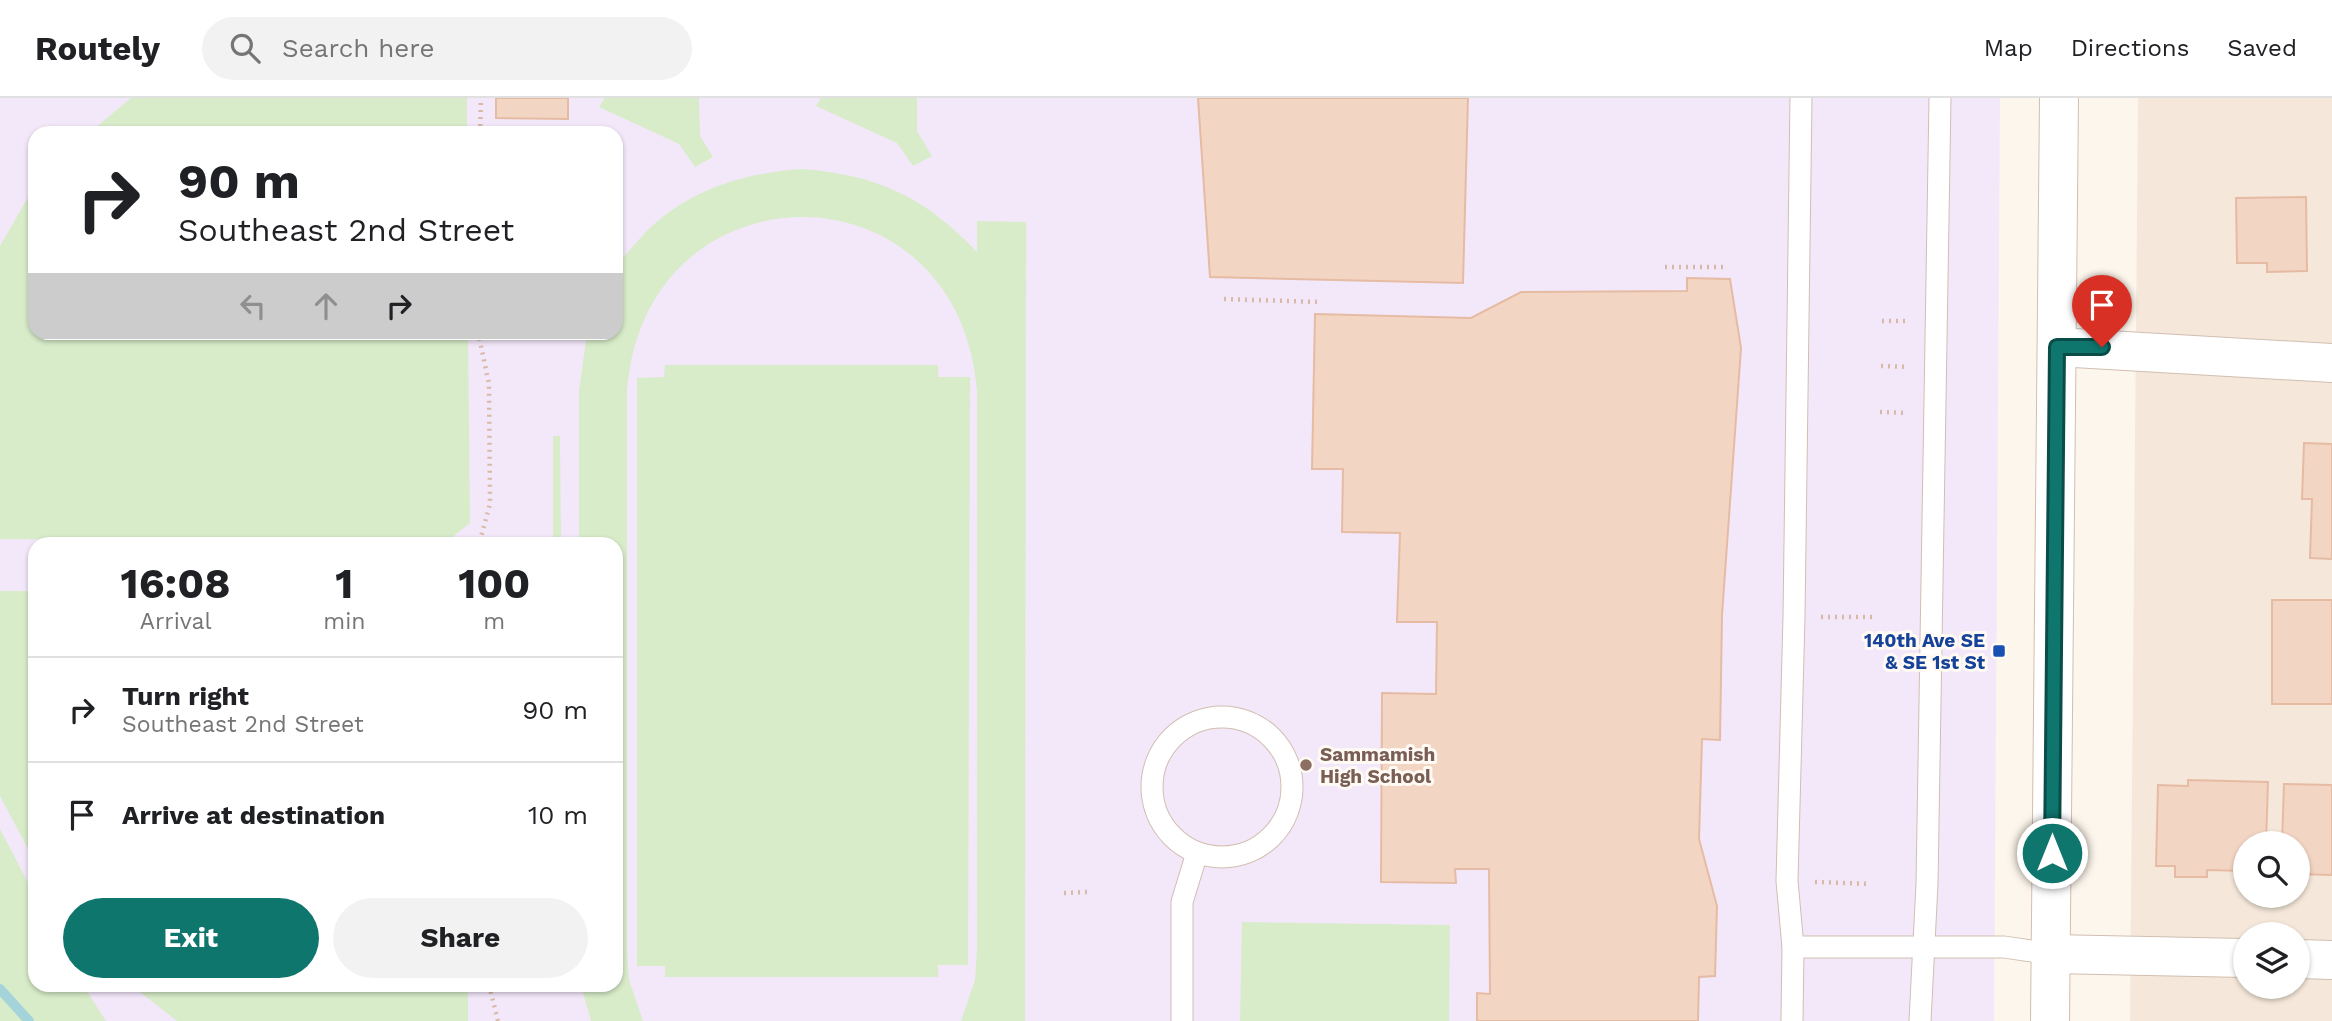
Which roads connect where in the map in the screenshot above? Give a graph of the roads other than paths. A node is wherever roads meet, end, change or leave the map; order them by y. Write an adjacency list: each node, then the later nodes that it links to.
1 (1801, 98): 7 (lane)
2 (1940, 98): 8 (lane)
3 (2059, 98): 4 (street)
4 (2057, 347): 5 (street); 9 (street)
5 (2332, 363)
6 (1197, 853): 6 (lane); 13 (lane)
7 (1793, 947): 8 (lane); 14 (lane)
8 (1924, 947): 9 (lane); 15 (lane)
9 (2051, 954): 10 (street); 16 (street)
10 (2233, 958)
11 (2310, 959): 12 (street)
12 (2332, 960)
13 (1182, 1021)
14 (1792, 1021)
15 (1920, 1021)
16 (2050, 1021)

